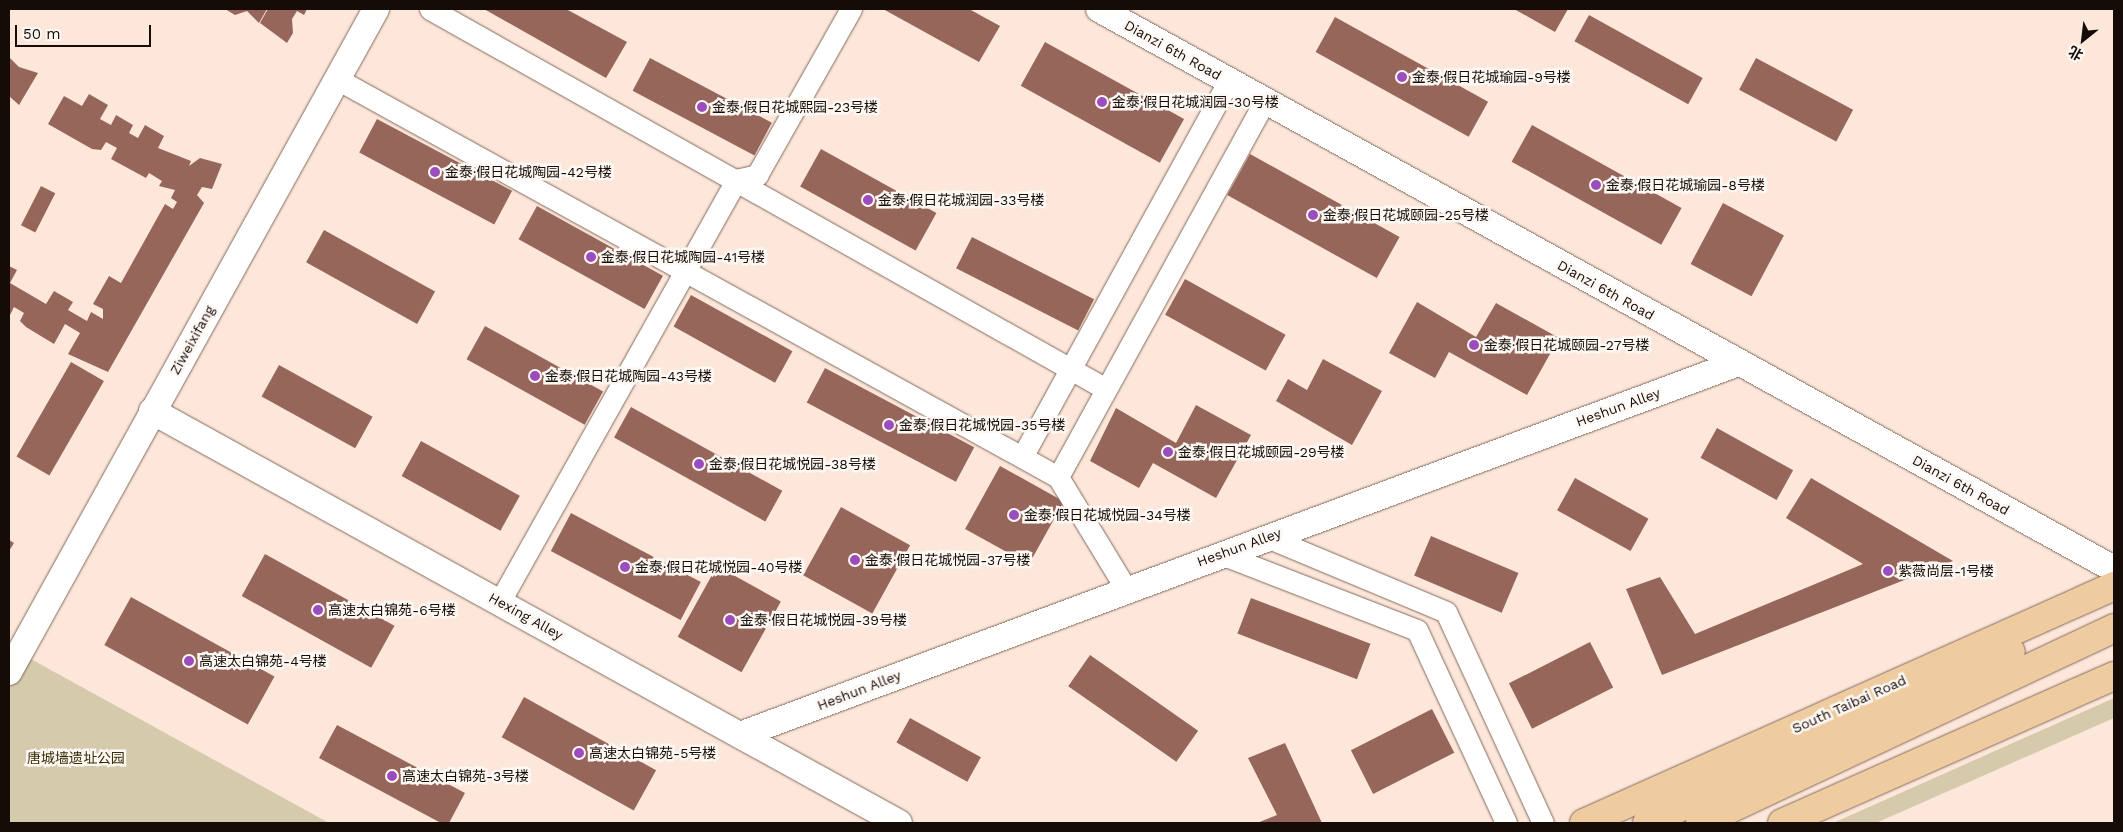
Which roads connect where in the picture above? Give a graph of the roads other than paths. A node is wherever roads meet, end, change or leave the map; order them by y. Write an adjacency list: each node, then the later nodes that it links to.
1 (376, 9): 5 (street, Ziweixifang)
2 (430, 9): 8 (street)
3 (851, 9): 8 (street)
4 (1099, 9): 6 (street, Dianzi 6th Road)
5 (337, 79): 9 (street); 13 (street, Ziweixifang)
6 (1229, 81): 7 (street, Dianzi 6th Road); 11 (street)
7 (1265, 100): 10 (street, Dianzi 6th Road); 12 (street)
8 (736, 180): 9 (street); 11 (street)
9 (686, 269): 14 (street); 21 (street)
10 (1738, 363): 16 (street, Heshun Alley); 18 (street, Dianzi 6th Road)
11 (1071, 368): 12 (street); 14 (street)
12 (1106, 389): 15 (street)
13 (152, 412): 21 (street, Hexing Alley); 24 (street, Ziweixifang)
14 (1022, 457): 15 (street)
15 (1058, 477): 20 (street)
16 (1267, 537): 17 (street, Heshun Alley); 29 (street)
17 (1221, 554): 20 (street, Heshun Alley); 28 (street)
18 (2114, 569)
19 (2114, 586): 30 (main road, South Taibai Road)
20 (1126, 589): 26 (street, Heshun Alley)
21 (500, 601): 26 (street, Hexing Alley)
22 (2114, 604): 31 (main road, South Taibai Road)
23 (2114, 628): 32 (main road)
24 (9, 672)
25 (2114, 676): 33 (main road)
26 (740, 735): 27 (street, Hexing Alley)
27 (898, 823)
28 (1506, 823)
29 (1543, 823)
30 (1584, 823)
31 (1647, 823)
32 (1700, 823)
33 (1782, 823)

